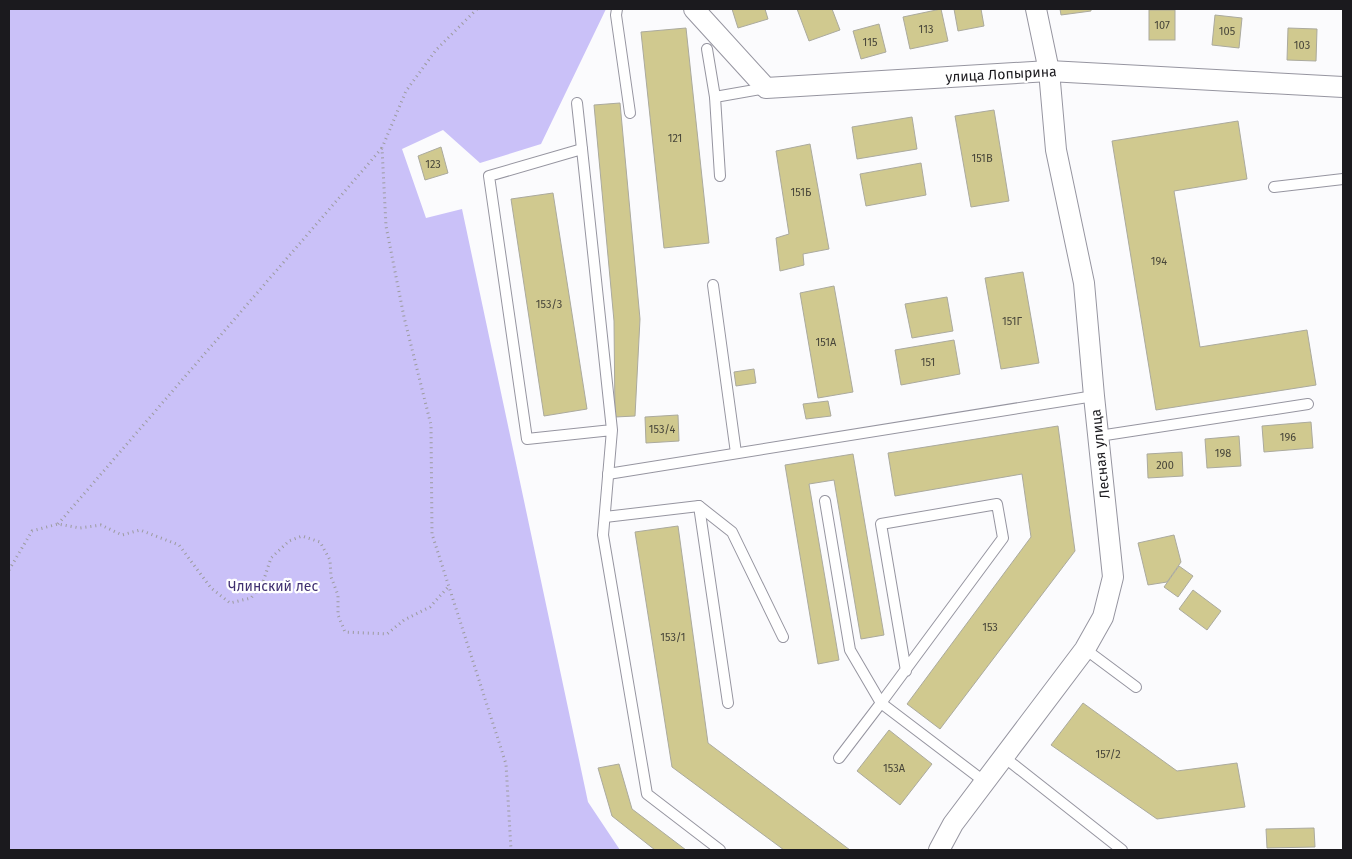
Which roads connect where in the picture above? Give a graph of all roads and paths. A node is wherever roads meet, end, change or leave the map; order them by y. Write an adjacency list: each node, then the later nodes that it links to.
1 (477, 9): 12 (path)
2 (618, 9): 11 (lane)
3 (694, 9): 8 (street)
4 (1036, 9): 6 (street, Лесная улица)
5 (707, 49): 9 (lane)
6 (1049, 71): 7 (street, улица Лопырина); 8 (street, улица Лопырина); 18 (street, Лесная улица)
7 (1343, 87)
8 (766, 88): 9 (lane)
9 (715, 97): 14 (lane)
10 (577, 103): 13 (lane)
11 (630, 113)
12 (382, 148): 27 (path); 29 (path)
13 (582, 149): 20 (lane); 20 (lane)
14 (720, 176)
15 (1343, 179): 16 (lane)
16 (1274, 187)
17 (713, 285): 22 (lane)
18 (1094, 396): 21 (street, Лесная улица); 22 (lane)
19 (1308, 404): 21 (lane)
20 (612, 430): 23 (lane)
21 (1099, 436): 31 (street, Лесная улица)
22 (736, 453): 23 (lane)
23 (608, 474): 26 (lane)
24 (825, 501): 35 (lane)
25 (699, 506): 26 (lane); 30 (lane); 34 (lane)
26 (605, 518): 40 (lane)
27 (58, 524): 28 (path); 29 (path)
28 (9, 570)
29 (449, 586): 39 (path)
30 (783, 637)
31 (1085, 649): 33 (lane); 36 (street, Лесная улица)
32 (906, 671): 32 (lane); 35 (lane)
33 (1136, 686)
34 (728, 703)
35 (881, 703): 37 (lane); 38 (lane)
36 (1004, 757): 38 (street, Лесная улица); 42 (lane)
37 (839, 758)
38 (985, 782): 41 (street, Лесная улица)
39 (511, 850)
40 (720, 850)
41 (939, 850)
42 (1122, 850)

